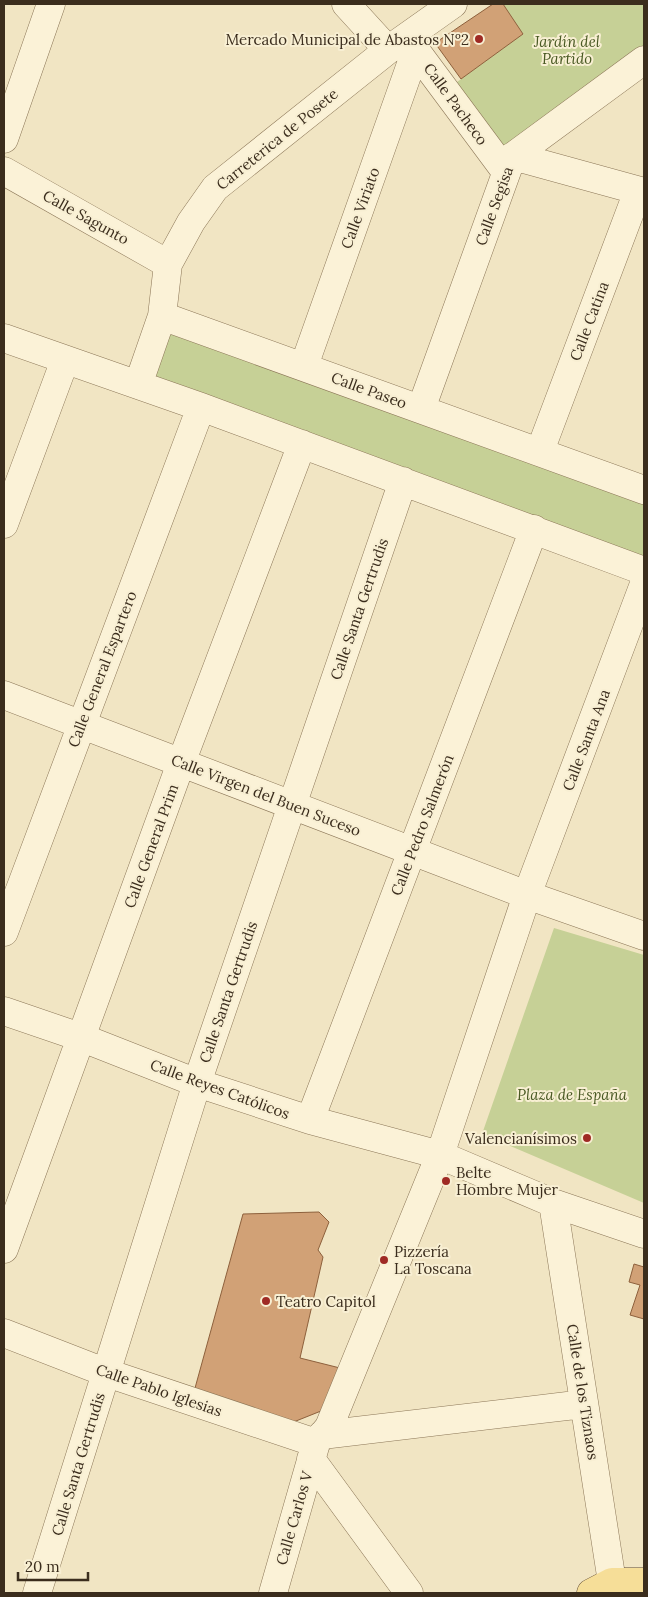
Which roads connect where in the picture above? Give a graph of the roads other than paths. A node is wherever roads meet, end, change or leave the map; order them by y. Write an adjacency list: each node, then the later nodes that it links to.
1 (51, 4): 6 (street)
2 (346, 4): 4 (street, Calle Pacheco)
3 (452, 4): 4 (street, Carreterica de Posete)
4 (403, 46): 7 (street, Calle Pacheco); 10 (street, Carreterica de Posete); 14 (street, Calle Viriato)
5 (644, 60): 7 (street, Calle Segisa)
6 (4, 139)
7 (510, 164): 9 (street); 17 (street, Calle Segisa)
8 (4, 171): 10 (street, Calle Sagunto)
9 (641, 191): 19 (street, Calle Catina)
10 (168, 264): 11 (street, Carreterica de Posete)
11 (162, 316): 14 (street, Calle Paseo); 15 (street)
12 (4, 338): 13 (street)
13 (65, 360): 15 (street); 22 (street)
14 (304, 366): 17 (street, Calle Paseo)
15 (138, 385): 16 (street)
16 (201, 406): 18 (street); 27 (street, Calle General Espartero)
17 (421, 409): 19 (street, Calle Paseo)
18 (302, 444): 20 (street); 28 (street, Calle General Prim)
19 (540, 452): 21 (street, Calle Paseo)
20 (403, 481): 23 (street); 29 (street, Calle Santa Gertrudis)
21 (644, 490)
22 (4, 524)
23 (534, 529): 24 (street); 30 (street, Calle Pedro Salmerón)
24 (644, 571)
25 (644, 584): 31 (street, Calle Santa Ana)
26 (4, 695): 27 (street, Calle Virgen del Buen Suceso)
27 (81, 725): 28 (street, Calle Virgen del Buen Suceso); 32 (street, Calle General Espartero)
28 (181, 763): 29 (street, Calle Virgen del Buen Suceso); 35 (street, Calle General Prim)
29 (292, 805): 30 (street, Calle Virgen del Buen Suceso); 36 (street, Calle Santa Gertrudis)
30 (412, 851): 31 (street, Calle Virgen del Buen Suceso); 37 (street, Calle Pedro Salmerón)
31 (527, 895): 33 (street); 38 (street)
32 (4, 932)
33 (644, 936)
34 (4, 1011): 35 (street, Calle Reyes Católicos)
35 (80, 1037): 36 (street, Calle Reyes Católicos); 41 (street, Calle General Prim)
36 (197, 1083): 37 (street, Calle Reyes Católicos); 43 (street, Calle Santa Gertrudis)
37 (310, 1120): 38 (street, Calle Reyes Católicos)
38 (440, 1155): 39 (street); 45 (street, Calle Carlos V)
39 (553, 1203): 40 (street); 44 (street, Calle de los Tiznaos)
40 (644, 1234)
41 (4, 1249)
42 (4, 1333): 43 (street, Calle Pablo Iglesias)
43 (107, 1373): 45 (street, Calle Pablo Iglesias); 48 (street, Calle Santa Gertrudis)
44 (584, 1404): 45 (street); 47 (street, Calle de los Tiznaos)
45 (317, 1446): 49 (street, Calle Carlos V); 50 (street)
46 (644, 1582): 47 (main road)
47 (601, 1588)
48 (37, 1593)
49 (273, 1593)
50 (409, 1593)

